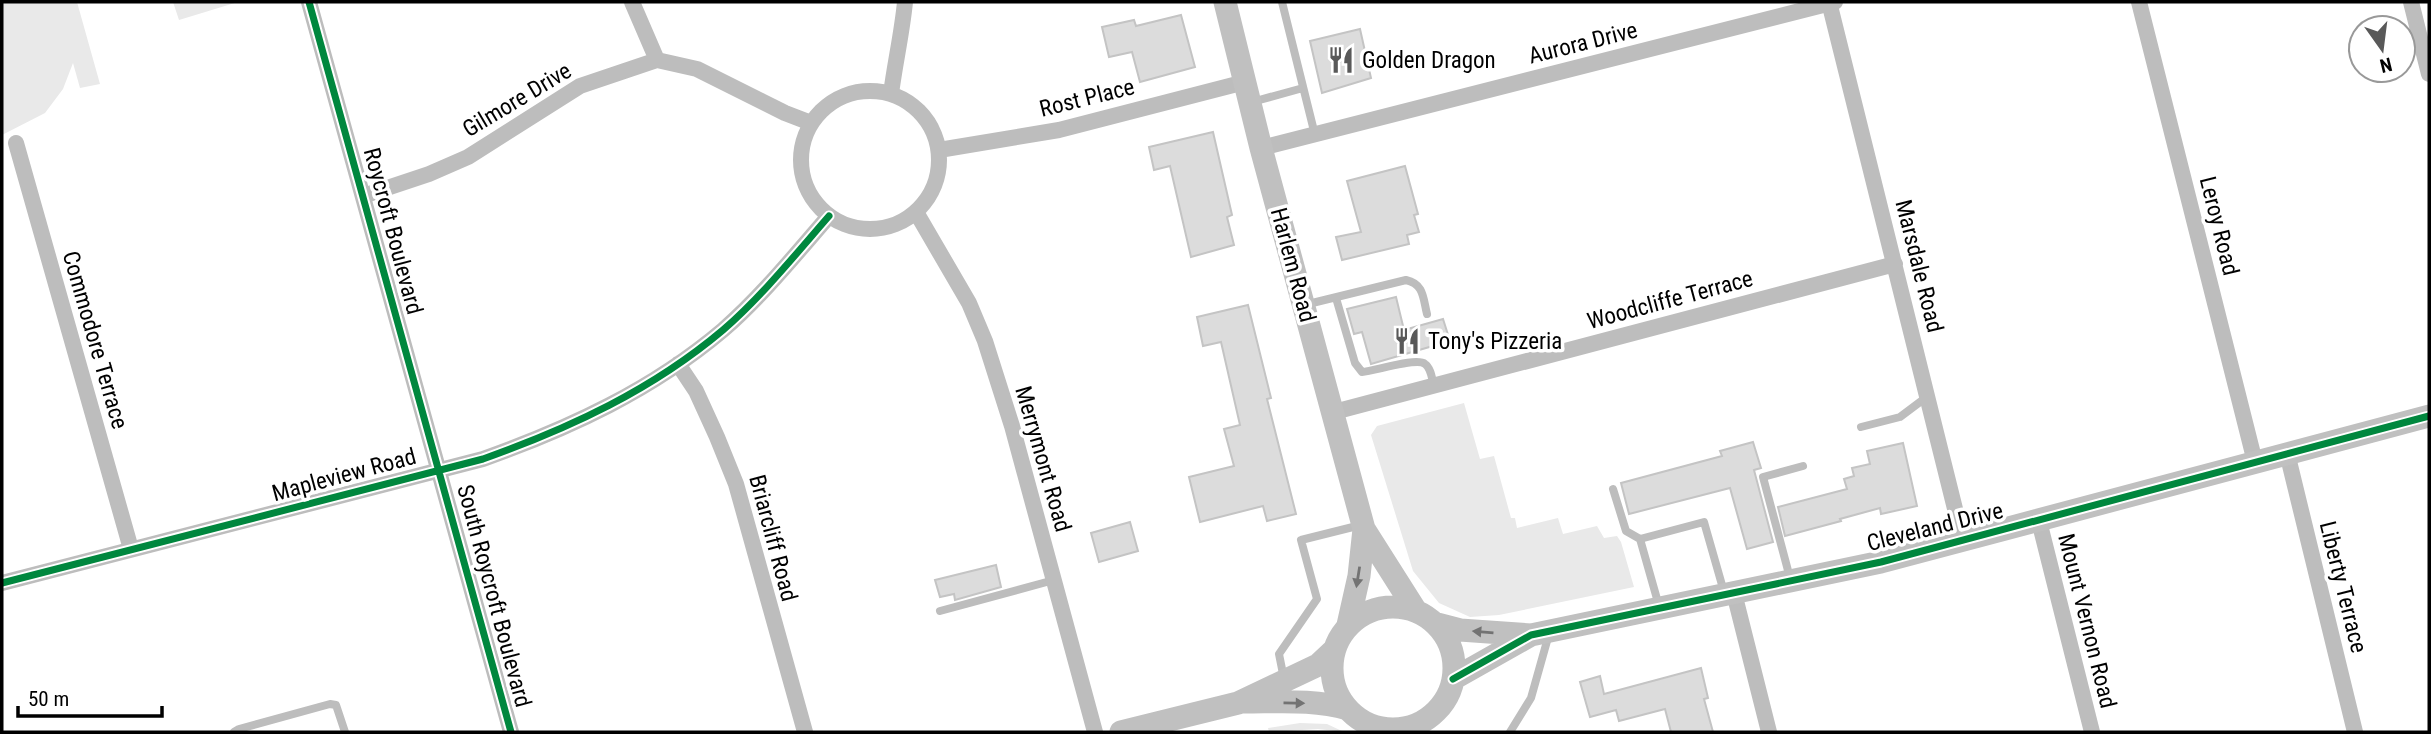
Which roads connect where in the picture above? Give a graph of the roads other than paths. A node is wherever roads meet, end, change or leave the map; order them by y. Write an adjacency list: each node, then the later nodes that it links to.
1 (309, 2): 19 (street, Roycroft Boulevard)
2 (632, 2): 9 (street)
3 (905, 2): 13 (street)
4 (1225, 2): 12 (street, Harlem Road)
5 (1282, 2): 11 (lane)
6 (1831, 2): 15 (street, Aurora Drive); 22 (street, Marsdale Road)
7 (2139, 2): 33 (street, Leroy Road)
8 (2411, 2): 10 (street)
9 (657, 60): 14 (street); 19 (street, Gilmore Drive)
10 (2429, 74)
11 (1303, 88): 12 (lane); 15 (lane)
12 (1247, 92): 17 (street, Harlem Road); 18 (street, Rost Place)
13 (891, 94): 14 (street); 18 (street)
14 (811, 123): 21 (street)
15 (1315, 135): 17 (street, Aurora Drive)
16 (16, 143): 41 (street, Commodore Terrace)
17 (1261, 148): 24 (street, Harlem Road)
18 (939, 150): 20 (street)
19 (363, 196): 35 (street, Roycroft Boulevard)
20 (916, 212): 21 (street); 42 (street, Merrymont Road)
21 (829, 216): 26 (street, Mapleview Road)
22 (1895, 264): 27 (street, Woodcliffe Terrace); 28 (street, Marsdale Road)
23 (1336, 298): 24 (lane); 25 (lane); 27 (lane)
24 (1304, 306): 29 (street, Harlem Road)
25 (1427, 314)
26 (678, 364): 35 (street, Mapleview Road); 62 (street, Briarcliff Road)
27 (1434, 386): 29 (street, Woodcliffe Terrace)
28 (1928, 396): 31 (lane); 40 (street, Marsdale Road)
29 (1334, 412): 38 (street, Harlem Road)
30 (2429, 416): 32 (street, Cleveland Drive)
31 (1861, 427)
32 (2287, 453): 33 (street, Cleveland Drive); 68 (street, Liberty Terrace)
33 (2255, 462): 37 (street, Cleveland Drive)
34 (1802, 466): 43 (lane)
35 (439, 470): 41 (street, Mapleview Road); 61 (street, South Roycroft Boulevard)
36 (1613, 489): 39 (lane)
37 (2039, 521): 40 (street, Cleveland Drive); 67 (street, Mount Vernon Road)
38 (1364, 527): 48 (street, Harlem Road); 50 (street, Harlem Road, one-way to 50); 54 (lane)
39 (1640, 539): 45 (lane); 46 (lane)
40 (1963, 541): 43 (street, Cleveland Drive)
41 (131, 549): 44 (street, Mapleview Road)
42 (1054, 580): 47 (lane); 63 (street, Merrymont Road)
43 (1791, 581): 45 (street, Cleveland Drive)
44 (2, 583)
45 (1730, 594): 46 (street, Cleveland Drive); 66 (street)
46 (1659, 608): 51 (street, Cleveland Drive)
47 (940, 611)
48 (1416, 611): 49 (street); 50 (street)
49 (1437, 624): 51 (street, Cleveland Drive, one-way to 49); 53 (street)
50 (1348, 625): 52 (street)
51 (1540, 633): 53 (street, Cleveland Drive); 65 (lane)
52 (1334, 650): 54 (street); 56 (street)
53 (1453, 679): 57 (street)
54 (1284, 681): 55 (street)
55 (1238, 703): 56 (street, one-way to 56); 64 (street)
56 (1348, 709): 58 (street)
57 (1434, 722): 58 (street)
58 (1374, 729)
59 (234, 732): 60 (lane)
60 (345, 732)
61 (511, 732)
62 (805, 732)
63 (1095, 732)
64 (1121, 732)
65 (1510, 732)
66 (1769, 732)
67 (2091, 732)
68 (2355, 732)

